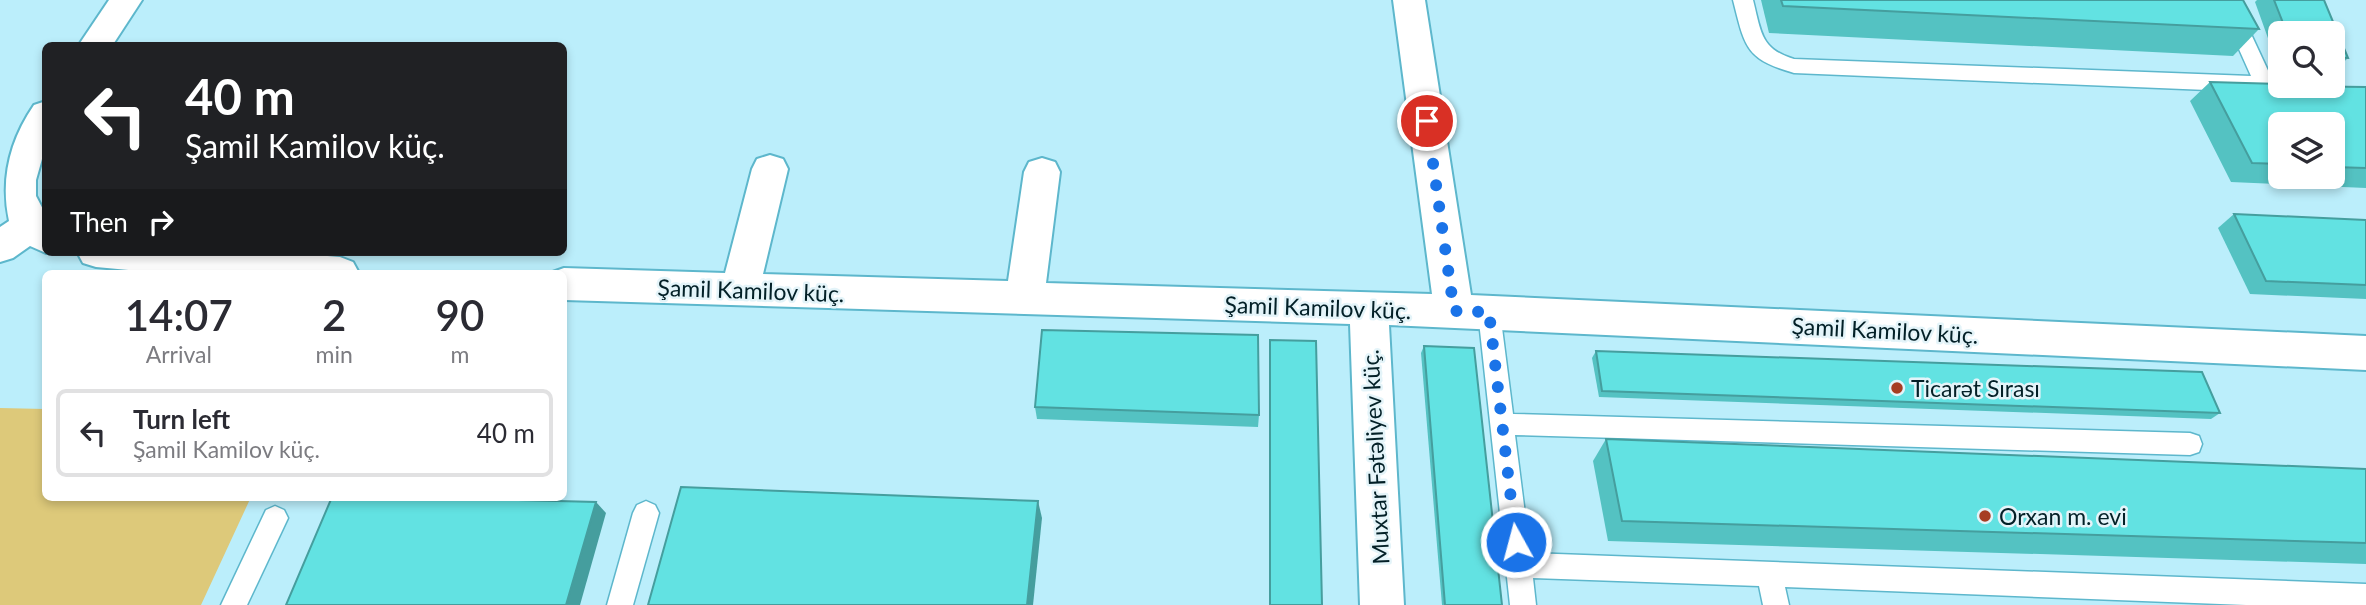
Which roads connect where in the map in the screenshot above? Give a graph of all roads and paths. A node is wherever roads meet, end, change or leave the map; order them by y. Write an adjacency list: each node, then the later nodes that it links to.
1 (126, 0): 5 (street)
2 (1409, 0): 19 (street)
3 (1743, 0): 7 (lane)
4 (2210, 0): 6 (lane)
5 (97, 42)
6 (2268, 77)
7 (2268, 84)
8 (42, 120): 10 (street)
9 (770, 169): 16 (street)
10 (7, 171): 12 (street)
11 (1042, 172): 17 (street)
12 (24, 237)
13 (142, 256): 14 (street)
14 (305, 270)
15 (567, 284): 16 (street, Şamil Kamilov küç.)
16 (740, 291): 17 (street, Şamil Kamilov küç.)
17 (1025, 297): 18 (street, Şamil Kamilov küç.)
18 (1368, 310): 19 (street, Şamil Kamilov küç.); 30 (street, Muxtar Fətəliyev küç.)
19 (1471, 312): 20 (street, Şamil Kamilov küç.); 21 (lane)
20 (2366, 353)
21 (1502, 424): 22 (lane); 25 (lane)
22 (2190, 444)
23 (646, 513): 29 (lane)
24 (275, 518): 28 (lane)
25 (1519, 565): 26 (lane); 31 (lane)
26 (1769, 574): 27 (lane); 32 (lane)
27 (2366, 597)
28 (234, 605)
29 (620, 605)
30 (1382, 605)
31 (1523, 605)
32 (1776, 605)

